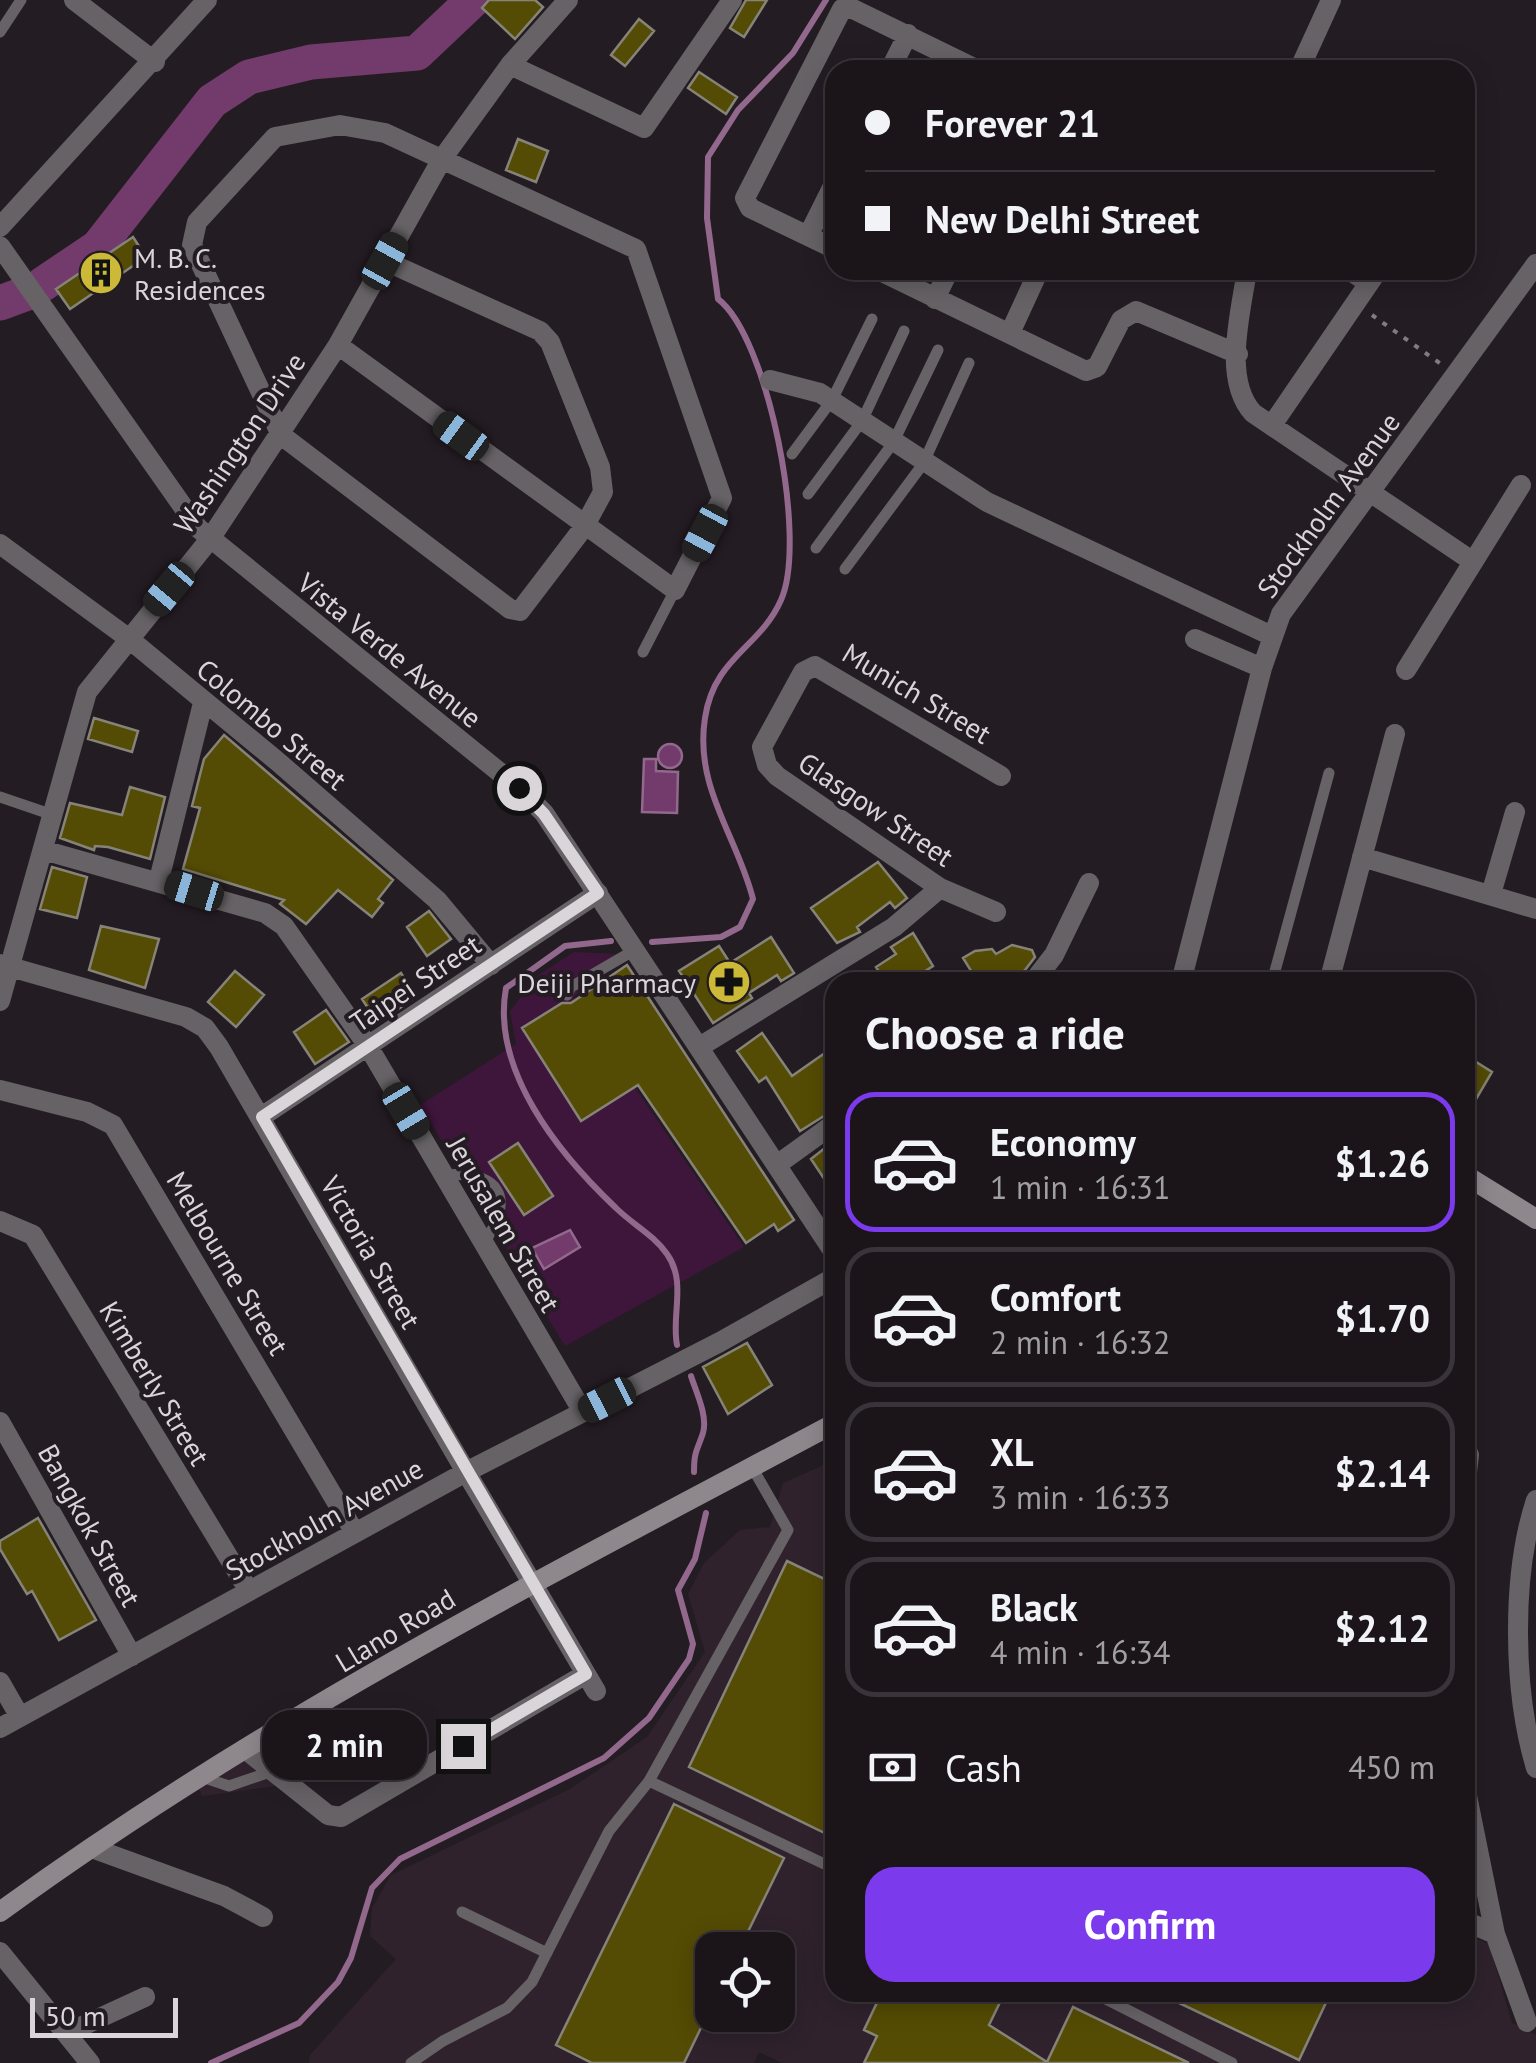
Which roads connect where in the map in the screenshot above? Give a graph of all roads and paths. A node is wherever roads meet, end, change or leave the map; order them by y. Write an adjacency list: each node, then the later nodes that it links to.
1 (21, 0): 7 (lane)
2 (74, 0): 12 (street)
3 (208, 0): 12 (street)
4 (568, 0): 13 (street, Washington Drive)
5 (732, 0): 13 (street)
6 (1331, 0): 11 (street)
7 (0, 32)
8 (908, 34): 9 (street); 10 (street); 17 (street)
9 (895, 60)
10 (956, 60)
11 (1304, 60)
12 (155, 62): 16 (street)
13 (510, 65): 14 (street, Washington Drive)
14 (442, 159): 20 (street, Washington Drive); 41 (street); 54 (street)
15 (825, 202): 17 (street)
16 (0, 226)
17 (808, 236): 18 (street)
18 (825, 244)
19 (0, 246): 49 (street, Vista Verde Avenue)
20 (385, 261): 32 (street, Washington Drive); 48 (street)
21 (1536, 264): 36 (street, Stockholm Avenue)
22 (898, 280): 27 (street)
23 (944, 280): 27 (street)
24 (1034, 280): 31 (street)
25 (1246, 280): 34 (street)
26 (1371, 280): 28 (street)
27 (935, 299): 31 (street)
28 (1356, 303): 36 (path); 40 (street)
29 (872, 320): 38 (lane)
30 (904, 330): 39 (lane)
31 (1010, 333): 34 (street)
32 (338, 345): 41 (street, Washington Drive); 48 (street)
33 (938, 350): 42 (lane)
34 (1238, 354): 40 (street)
35 (970, 364): 44 (lane)
36 (1455, 374): 46 (street, Stockholm Avenue)
37 (770, 380): 38 (street)
38 (832, 400): 39 (street); 43 (lane)
39 (862, 421): 42 (street); 47 (lane)
40 (1272, 425): 46 (street)
41 (281, 435): 48 (street); 49 (street, Washington Drive)
42 (893, 443): 44 (street); 51 (lane)
43 (792, 454)
44 (923, 464): 53 (lane); 55 (street)
45 (1521, 484): 52 (street)
46 (1372, 491): 52 (street); 55 (street, Stockholm Avenue)
47 (808, 494)
48 (584, 527): 54 (street)
49 (210, 539): 56 (street, Washington Drive); 74 (street, Vista Verde Avenue)
50 (0, 544): 56 (street, Colombo Street)
51 (816, 548)
52 (1472, 562): 60 (street)
53 (844, 569)
54 (675, 590): 58 (lane)
55 (1272, 636): 59 (street, Stockholm Avenue)
56 (128, 638): 62 (street, Colombo Street); 68 (street, Washington Drive)
57 (1195, 639): 59 (street)
58 (643, 652)
59 (1262, 668): 82 (street, Stockholm Avenue)
60 (1406, 670)
61 (802, 672): 65 (street, Munich Street); 73 (street, Glasgow Street)
62 (203, 703): 71 (street); 79 (street, Colombo Street)
63 (1394, 734): 70 (street)
64 (1329, 773): 83 (lane)
65 (1002, 776)
66 (0, 797): 68 (lane)
67 (1515, 812): 75 (street)
68 (50, 814): 69 (street, Washington Drive)
69 (43, 850): 71 (street, Jerusalem Street); 80 (street, Washington Drive)
70 (1362, 857): 75 (street); 84 (street)
71 (159, 880): 87 (street, Jerusalem Street)
72 (1089, 883): 81 (street)
73 (940, 888): 77 (street, Glasgow Street); 88 (street)
74 (598, 893): 78 (street, Vista Verde Avenue); 79 (street, Taipei Street)
75 (1491, 894): 76 (street)
76 (1536, 909)
77 (996, 912)
78 (632, 951): 85 (lane); 88 (street, Vista Verde Avenue)
79 (491, 965): 87 (street, Taipei Street)
80 (5, 966): 86 (street, Washington Drive); 90 (street, Victoria Street)
81 (1041, 972)
82 (1184, 972)
83 (1275, 972)
84 (1332, 972)
85 (567, 995)
86 (0, 1001)
87 (368, 1046): 90 (street, Taipei Street); 93 (street, Jerusalem Street)
88 (700, 1046): 92 (street, Vista Verde Avenue)
89 (0, 1090): 106 (street, Melbourne Street)
90 (262, 1117): 104 (street, Victoria Street)
91 (825, 1130): 92 (street)
92 (778, 1164): 97 (street, Vista Verde Avenue)
93 (444, 1175): 98 (street, Jerusalem Street); 98 (lane)
94 (1475, 1181): 95 (main road)
95 (1536, 1219)
96 (0, 1222): 108 (street, Kimberly Street)
97 (825, 1238)
98 (484, 1243): 100 (street, Jerusalem Street)
99 (825, 1282): 100 (street, Stockholm Avenue)
100 (583, 1412): 104 (street, Stockholm Avenue)
101 (0, 1422): 109 (street, Bangkok Street)
102 (825, 1428): 103 (main road, Llano Road)
103 (752, 1467): 107 (main road, Llano Road); 117 (lane)
104 (466, 1472): 106 (street, Stockholm Avenue); 107 (street, Victoria Street)
105 (1536, 1500): 114 (street)
106 (355, 1533): 108 (street, Stockholm Avenue)
107 (531, 1582): 113 (main road, Llano Road); 115 (street, Victoria Street)
108 (250, 1591): 109 (street, Stockholm Avenue)
109 (132, 1656): 111 (street, Stockholm Avenue)
110 (0, 1682): 111 (street)
111 (20, 1717): 112 (street, Stockholm Avenue)
112 (0, 1728)
113 (245, 1748): 115 (street); 116 (main road, Llano Road)
114 (1536, 1768)
115 (274, 1771): 116 (lane)
116 (202, 1776): 119 (main road, Llano Road)
117 (649, 1780): 120 (lane); 127 (lane)
118 (1475, 1837): 125 (street)
119 (92, 1848): 121 (main road, Llano Road); 123 (street)
120 (825, 1863)
121 (0, 1912)
122 (462, 1912): 127 (lane)
123 (263, 1917)
124 (1475, 1925): 125 (street)
125 (1496, 1934): 130 (street)
126 (0, 1952): 131 (street)
127 (547, 1954): 133 (lane)
128 (145, 1997): 131 (street)
129 (1112, 2002): 134 (lane)
130 (1526, 2022)
131 (67, 2033): 132 (street)
132 (90, 2063)
133 (411, 2063)
134 (1232, 2063)

